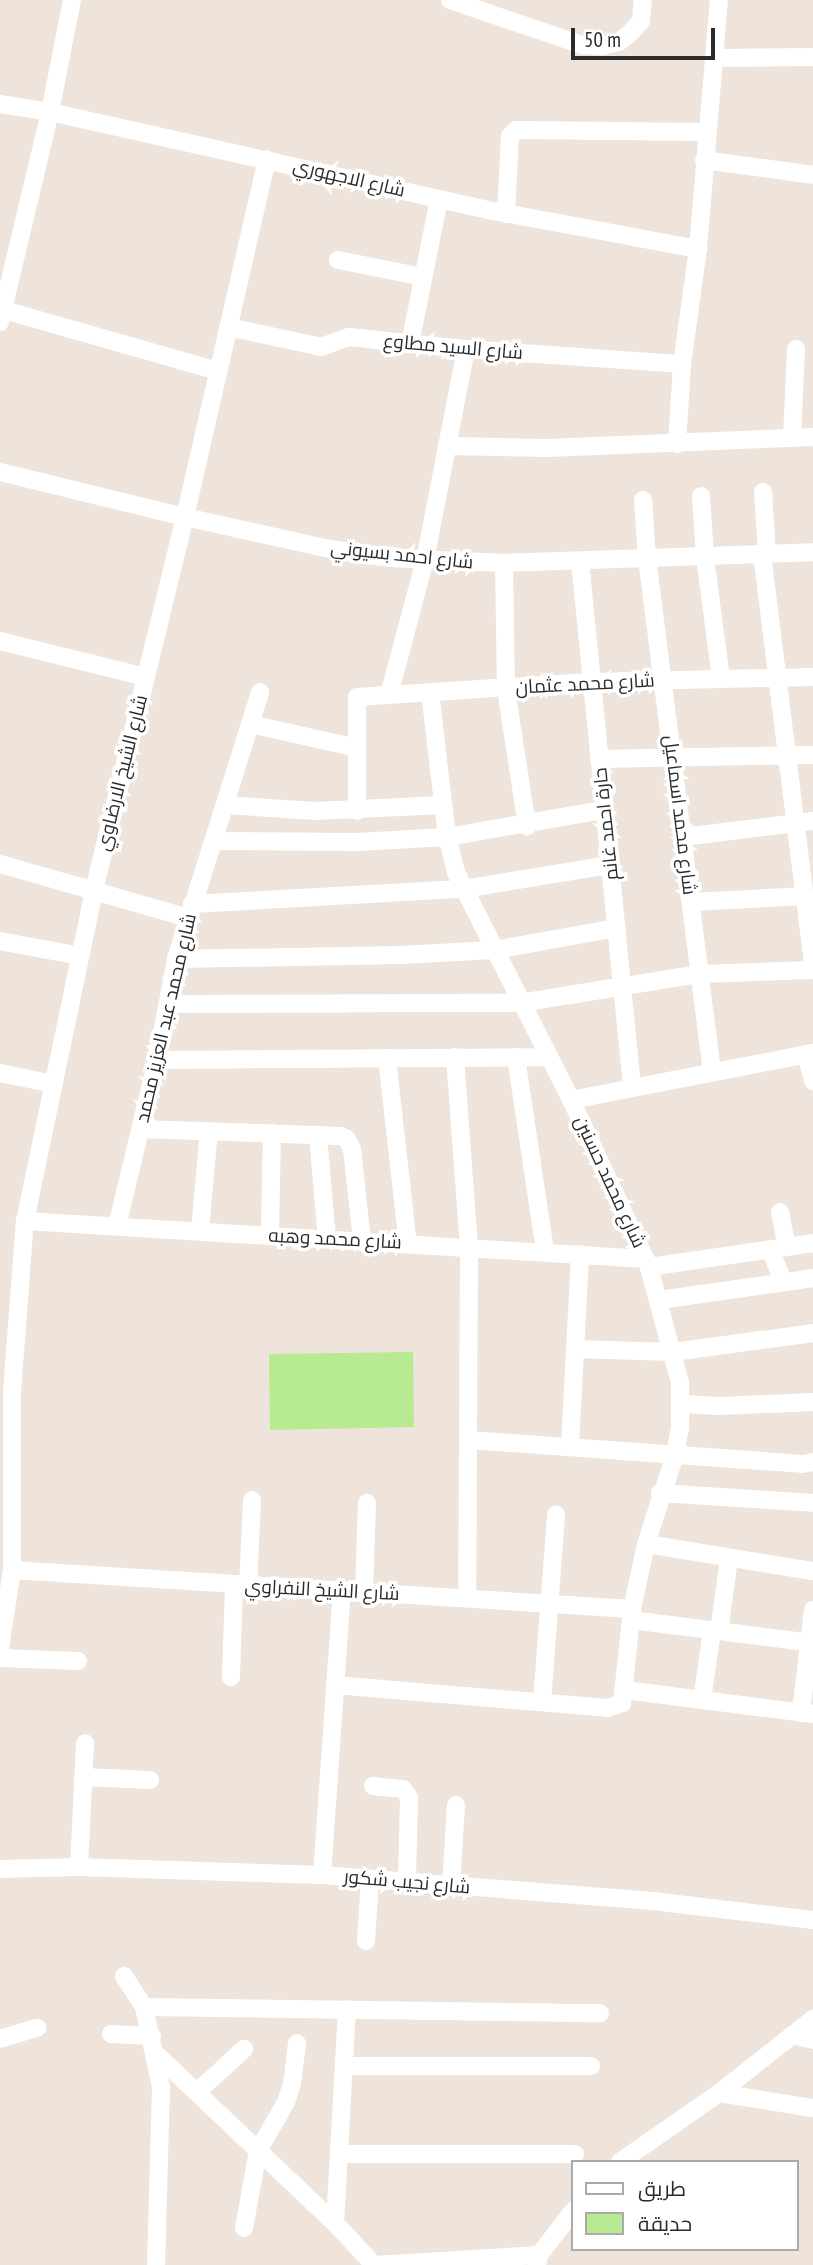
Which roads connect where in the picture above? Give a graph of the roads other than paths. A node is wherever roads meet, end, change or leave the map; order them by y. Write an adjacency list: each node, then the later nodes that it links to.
1 (72, 0): 10 (street)
2 (450, 0): 6 (street)
3 (476, 0): 6 (street)
4 (643, 0): 6 (street)
5 (719, 0): 8 (street)
6 (492, 14)
7 (813, 57): 8 (street)
8 (714, 58): 11 (street)
9 (0, 104): 10 (street, شارع الاجهوري)
10 (50, 112): 12 (street, شارع الاجهوري); 20 (street)
11 (706, 132): 13 (street); 16 (street)
12 (267, 159): 15 (street, شارع الاجهوري); 21 (street, شارع الشيخ الارضاوي)
13 (704, 160): 14 (street); 17 (street)
14 (813, 174)
15 (439, 199): 16 (street, شارع الاجهوري); 19 (street)
16 (506, 214): 17 (street, شارع الاجهوري)
17 (698, 249): 25 (street)
18 (338, 260): 19 (street)
19 (423, 277): 22 (street)
20 (1, 314): 26 (street)
21 (228, 327): 22 (street, شارع السيد مطاوع); 26 (street, شارع الشيخ الارضاوي)
22 (410, 344): 24 (street, شارع السيد مطاوع)
23 (796, 348): 28 (street)
24 (466, 349): 25 (street, شارع السيد مطاوع); 30 (street)
25 (682, 364): 29 (street)
26 (218, 371): 35 (street, شارع الشيخ الارضاوي)
27 (813, 437): 28 (street)
28 (792, 438): 29 (street)
29 (677, 443): 30 (street)
30 (447, 446): 40 (street)
31 (0, 472): 35 (street, شارع احمد بسيوني)
32 (763, 492): 37 (street)
33 (701, 496): 38 (street)
34 (643, 500): 39 (street, شارع محمد اسماعيل)
35 (185, 517): 40 (street, شارع احمد بسيوني); 44 (street, شارع الشيخ الارضاوي)
36 (813, 552): 37 (street, شارع احمد بسيوني)
37 (765, 554): 38 (street, شارع احمد بسيوني); 46 (street)
38 (705, 557): 39 (street, شارع احمد بسيوني); 47 (street)
39 (647, 558): 41 (street, شارع احمد بسيوني); 48 (street, شارع محمد اسماعيل)
40 (425, 561): 42 (street, شارع احمد بسيوني); 53 (street)
41 (580, 561): 42 (street, شارع احمد بسيوني); 49 (street, حارة احمد غانم)
42 (504, 564): 50 (street)
43 (0, 641): 44 (street)
44 (146, 677): 72 (street, شارع الشيخ الارضاوي)
45 (813, 677): 46 (street, شارع محمد عثمان)
46 (777, 678): 47 (street, شارع محمد عثمان); 57 (street)
47 (721, 679): 48 (street, شارع محمد عثمان)
48 (663, 680): 49 (street, شارع محمد عثمان); 58 (street, شارع محمد اسماعيل)
49 (592, 682): 50 (street, شارع محمد عثمان); 59 (street, حارة احمد غانم)
50 (506, 689): 52 (street, شارع محمد عثمان); 65 (street)
51 (260, 692): 54 (street, شارع محمد عبد العزيز محمد)
52 (430, 693): 53 (street, شارع محمد عثمان); 61 (street, شارع محمد حسنين)
53 (390, 695): 55 (street, شارع محمد عثمان)
54 (250, 724): 55 (street); 60 (street, شارع محمد عبد العزيز محمد)
55 (357, 748): 63 (street)
56 (813, 755): 57 (street)
57 (787, 756): 58 (street); 64 (street)
58 (673, 758): 59 (street); 67 (street, شارع محمد اسماعيل)
59 (599, 760): 62 (street, حارة احمد غانم)
60 (225, 805): 63 (street); 68 (street, شارع محمد عبد العزيز محمد)
61 (443, 805): 63 (street); 66 (street, شارع محمد حسنين)
62 (604, 810): 65 (street); 70 (street, حارة احمد غانم)
63 (357, 811)
64 (804, 822): 67 (street); 73 (street)
65 (527, 826): 66 (street)
66 (447, 837): 68 (street); 71 (street, شارع محمد حسنين)
67 (683, 837): 74 (street, شارع محمد اسماعيل)
68 (214, 841): 75 (street, شارع محمد عبد العزيز محمد)
69 (0, 864): 72 (street)
70 (610, 865): 71 (street); 76 (street, حارة احمد غانم)
71 (463, 888): 75 (street); 78 (street, شارع محمد حسنين)
72 (94, 890): 75 (street); 79 (street, شارع الشيخ الارضاوي)
73 (805, 896): 74 (street); 81 (street)
74 (691, 902): 83 (street, شارع محمد اسماعيل)
75 (190, 911): 80 (street, شارع محمد عبد العزيز محمد)
76 (617, 928): 78 (street); 84 (street, حارة احمد غانم)
77 (0, 941): 79 (street)
78 (494, 950): 80 (street); 86 (street, شارع محمد حسنين)
79 (80, 956): 96 (street, شارع الشيخ الارضاوي)
80 (176, 959): 85 (street, شارع محمد عبد العزيز محمد)
81 (813, 964)
82 (813, 970): 83 (street)
83 (700, 974): 84 (street); 93 (street, شارع محمد اسماعيل)
84 (622, 985): 86 (street); 97 (street, حارة احمد غانم)
85 (170, 1003): 86 (street); 92 (street, شارع محمد عبد العزيز محمد)
86 (520, 1003): 89 (street, شارع محمد حسنين)
87 (810, 1054): 93 (street); 95 (street)
88 (516, 1057): 89 (street); 91 (street); 114 (street)
89 (548, 1057): 98 (street, شارع محمد حسنين)
90 (387, 1058): 91 (street); 92 (street); 111 (street)
91 (455, 1058): 112 (street)
92 (157, 1060): 99 (street, شارع محمد عبد العزيز محمد)
93 (712, 1072): 97 (street)
94 (0, 1073): 96 (street)
95 (813, 1081)
96 (54, 1084): 104 (street, شارع الشيخ الارضاوي)
97 (632, 1087): 98 (street)
98 (571, 1100): 116 (street, شارع محمد حسنين)
99 (141, 1129): 100 (street); 105 (street, شارع محمد عبد العزيز محمد)
100 (209, 1131): 101 (street); 106 (street)
101 (272, 1133): 102 (street); 107 (street)
102 (318, 1135): 108 (street); 109 (street)
103 (780, 1212): 113 (street)
104 (25, 1220): 105 (street, شارع محمد وهبه); 124 (street, شارع الشيخ الارضاوي)
105 (117, 1226): 106 (street, شارع محمد وهبه)
106 (200, 1231): 107 (street, شارع محمد وهبه)
107 (270, 1236): 108 (street, شارع محمد وهبه)
108 (327, 1239): 109 (street, شارع محمد وهبه)
109 (362, 1241): 111 (street, شارع محمد وهبه)
110 (813, 1243): 113 (street, شارع محمد وهبه)
111 (408, 1244): 112 (street, شارع محمد وهبه)
112 (469, 1248): 114 (street, شارع محمد وهبه); 127 (street)
113 (779, 1248): 116 (street, شارع محمد وهبه); 118 (street)
114 (545, 1252): 115 (street, شارع محمد وهبه)
115 (580, 1254): 116 (street, شارع محمد وهبه); 121 (street)
116 (647, 1263): 119 (street, شارع محمد حسنين)
117 (813, 1278): 118 (street)
118 (783, 1282): 119 (street)
119 (659, 1300): 122 (street, شارع محمد حسنين)
120 (813, 1333): 122 (street)
121 (575, 1349): 122 (street); 128 (street)
122 (673, 1352): 126 (street, شارع محمد حسنين)
123 (0, 1377): 124 (street)
124 (12, 1392): 131 (street, شارع الشيخ الارضاوي)
125 (813, 1402): 126 (street)
126 (682, 1404): 129 (street, شارع محمد حسنين)
127 (469, 1440): 128 (street); 144 (street)
128 (570, 1446): 129 (street)
129 (675, 1455): 130 (street); 132 (street, شارع محمد حسنين)
130 (813, 1462)
131 (6, 1482): 139 (street, شارع الشيخ الارضاوي)
132 (660, 1493): 135 (street); 137 (street, شارع محمد حسنين)
133 (253, 1500): 141 (street)
134 (367, 1503): 143 (street)
135 (813, 1503)
136 (556, 1515): 145 (street)
137 (646, 1544): 138 (street); 147 (street, شارع محمد حسنين)
138 (729, 1559): 140 (street); 148 (street)
139 (12, 1570): 141 (street, شارع الشيخ النفراوي); 150 (street, شارع الشيخ الارضاوي)
140 (813, 1571)
141 (241, 1586): 142 (street, شارع الشيخ النفراوي); 153 (street)
142 (342, 1591): 143 (street, شارع الشيخ النفراوي); 154 (street)
143 (364, 1593): 144 (street, شارع الشيخ النفراوي)
144 (467, 1598): 145 (street, شارع الشيخ النفراوي)
145 (549, 1603): 147 (street, شارع الشيخ النفراوي); 157 (street)
146 (813, 1610): 149 (street)
147 (632, 1614): 148 (street, شارع الشيخ النفراوي); 155 (street, شارع محمد حسنين)
148 (716, 1631): 149 (street, شارع الشيخ النفراوي); 156 (street)
149 (811, 1643): 158 (street)
150 (0, 1648)
151 (0, 1658): 152 (street)
152 (78, 1661)
153 (231, 1677)
154 (335, 1685): 157 (street); 166 (street)
155 (625, 1690): 156 (street); 157 (street)
156 (702, 1700): 158 (street)
157 (542, 1702)
158 (807, 1713)
159 (85, 1743): 160 (street)
160 (83, 1777): 161 (street); 164 (street)
161 (150, 1780)
162 (373, 1786): 168 (street)
163 (456, 1805): 169 (street)
164 (79, 1867): 165 (street, شارع نجيب شكور); 166 (street, شارع نجيب شكور)
165 (0, 1869)
166 (322, 1875): 167 (street, شارع نجيب شكور)
167 (370, 1879): 168 (street, شارع نجيب شكور); 171 (street)
168 (407, 1882): 169 (street, شارع نجيب شكور)
169 (451, 1886): 170 (street, شارع نجيب شكور)
170 (813, 1920)
171 (366, 1941)
172 (124, 1976): 173 (street)
173 (144, 2007): 174 (street); 180 (street)
174 (347, 2009): 175 (street); 186 (street)
175 (600, 2014)
176 (813, 2019): 179 (street)
177 (37, 2028): 181 (street)
178 (111, 2034): 180 (street)
179 (792, 2035): 182 (street); 189 (street)
180 (152, 2036): 185 (street)
181 (0, 2039)
182 (813, 2040)
183 (297, 2043): 191 (street)
184 (244, 2049): 188 (street)
185 (156, 2054): 188 (street); 199 (street)
186 (344, 2066): 187 (street); 192 (street)
187 (591, 2066)
188 (197, 2092): 191 (street)
189 (719, 2092): 190 (street); 194 (street)
190 (813, 2108)
191 (258, 2151): 196 (street); 197 (street)
192 (339, 2154): 193 (street); 196 (street)
193 (575, 2154)
194 (623, 2160)
195 (572, 2212): 198 (street)
196 (335, 2223): 200 (street)
197 (244, 2228)
198 (538, 2260): 200 (street)
199 (156, 2265)
200 (374, 2265)

